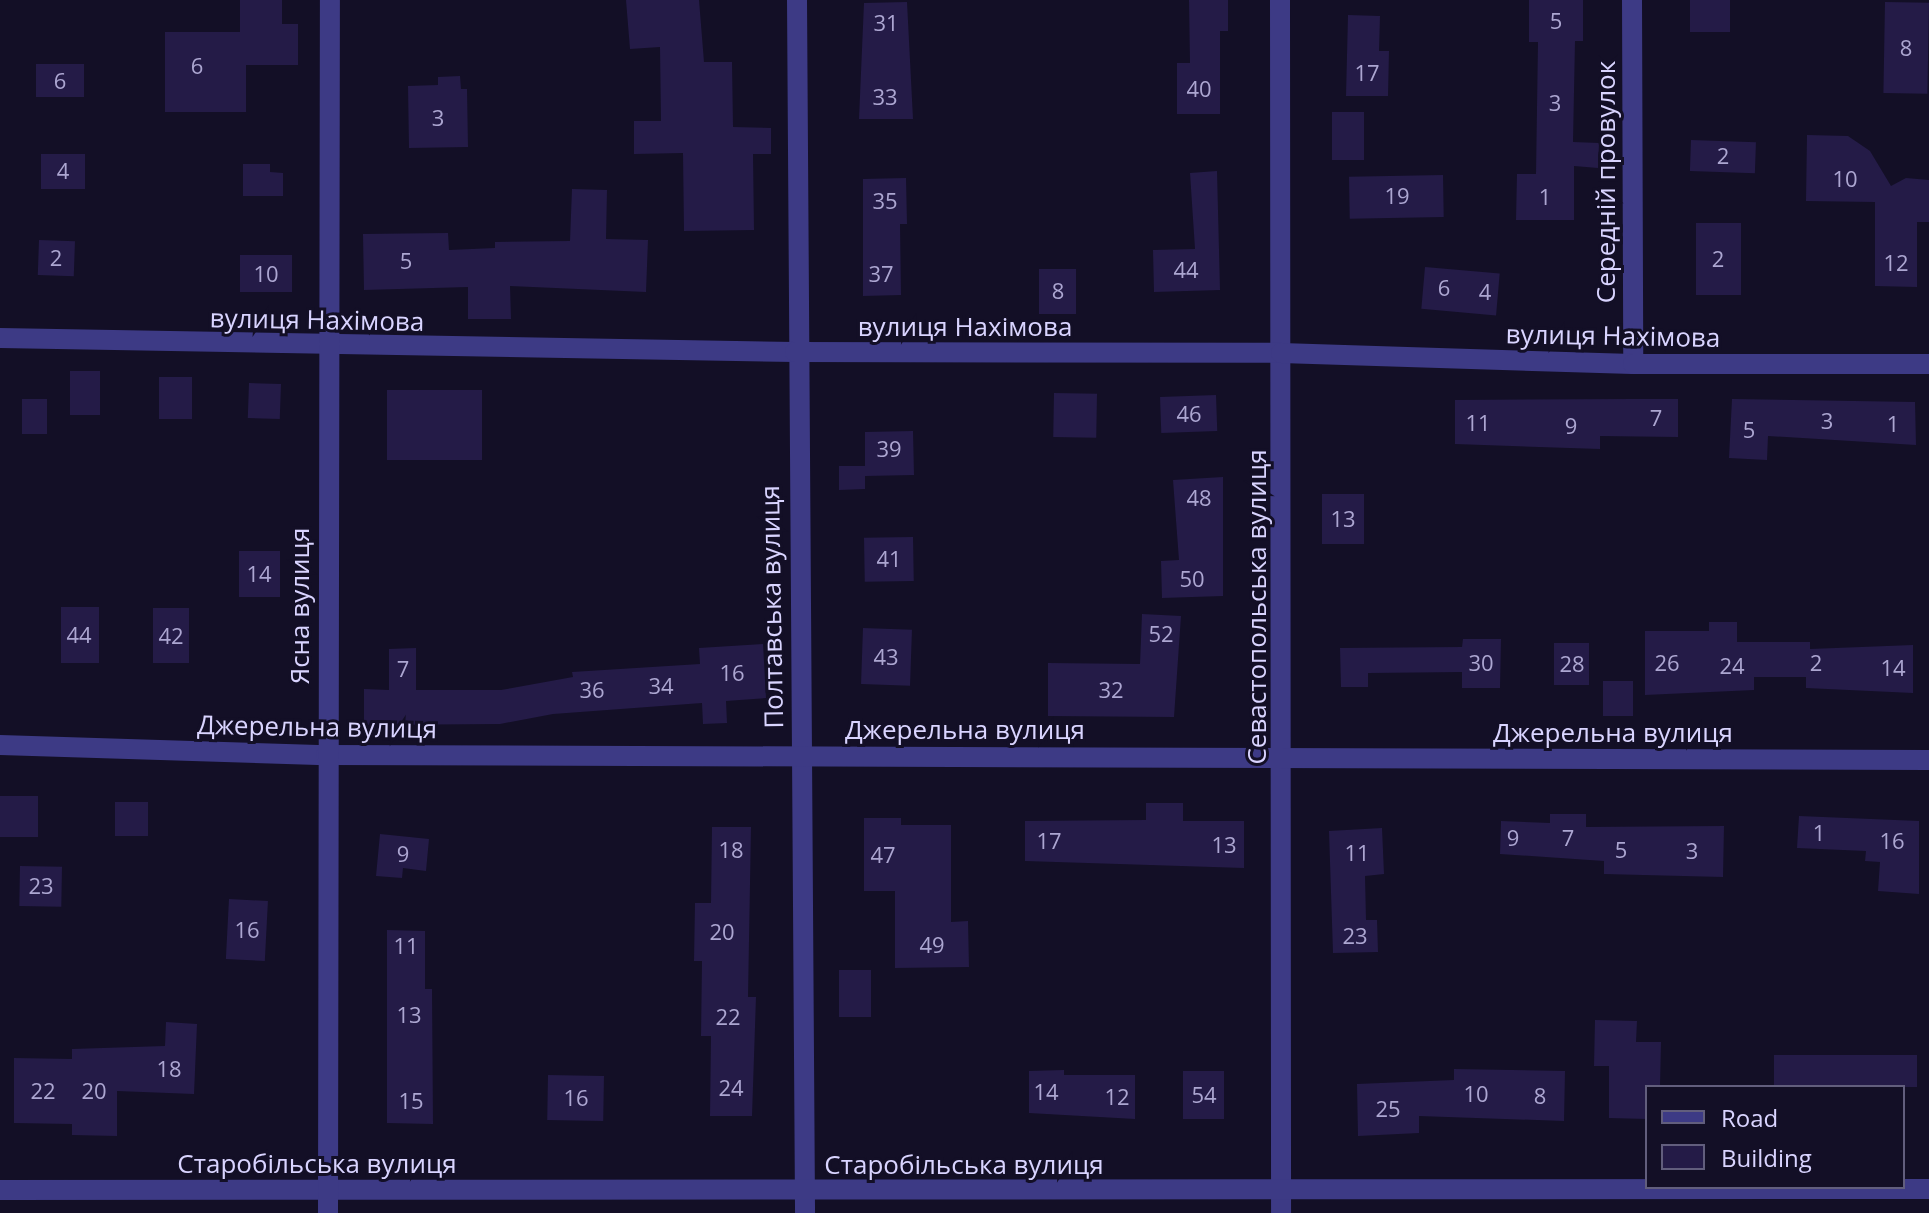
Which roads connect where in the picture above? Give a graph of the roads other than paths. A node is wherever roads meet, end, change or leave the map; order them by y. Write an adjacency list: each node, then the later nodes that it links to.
1 (330, 0): 6 (street, Ясна вулиця)
2 (797, 0): 7 (street, Полтавська вулиця)
3 (1280, 0): 8 (street, Севастопольська вулиця)
4 (1632, 0): 9 (street, Середній провулок)
5 (0, 338): 6 (street, вулиця Нахімова)
6 (327, 347): 7 (street, вулиця Нахімова); 12 (street, Ясна вулиця)
7 (795, 352): 8 (street, вулиця Нахімова); 13 (street, Полтавська вулиця)
8 (1281, 353): 9 (street, вулиця Нахімова); 14 (street, Севастопольська вулиця)
9 (1633, 364): 10 (street, вулиця Нахімова)
10 (1929, 364)
11 (0, 745): 12 (street, Джерельна вулиця)
12 (326, 755): 13 (street, Джерельна вулиця); 19 (street, Ясна вулиця)
13 (800, 756): 14 (street, Джерельна вулиця); 20 (street, Полтавська вулиця)
14 (1284, 757): 15 (street, Джерельна вулиця); 18 (street, Севастопольська вулиця)
15 (1929, 760)
16 (1929, 1189): 18 (street, Старобільська вулиця)
17 (0, 1190): 19 (street, Старобільська вулиця)
18 (1281, 1190): 20 (street, Старобільська вулиця); 23 (street, Севастопольська вулиця)
19 (328, 1191): 20 (street, Старобільська вулиця); 21 (street, Ясна вулиця)
20 (805, 1191): 22 (street, Полтавська вулиця)
21 (328, 1213)
22 (805, 1213)
23 (1281, 1213)

